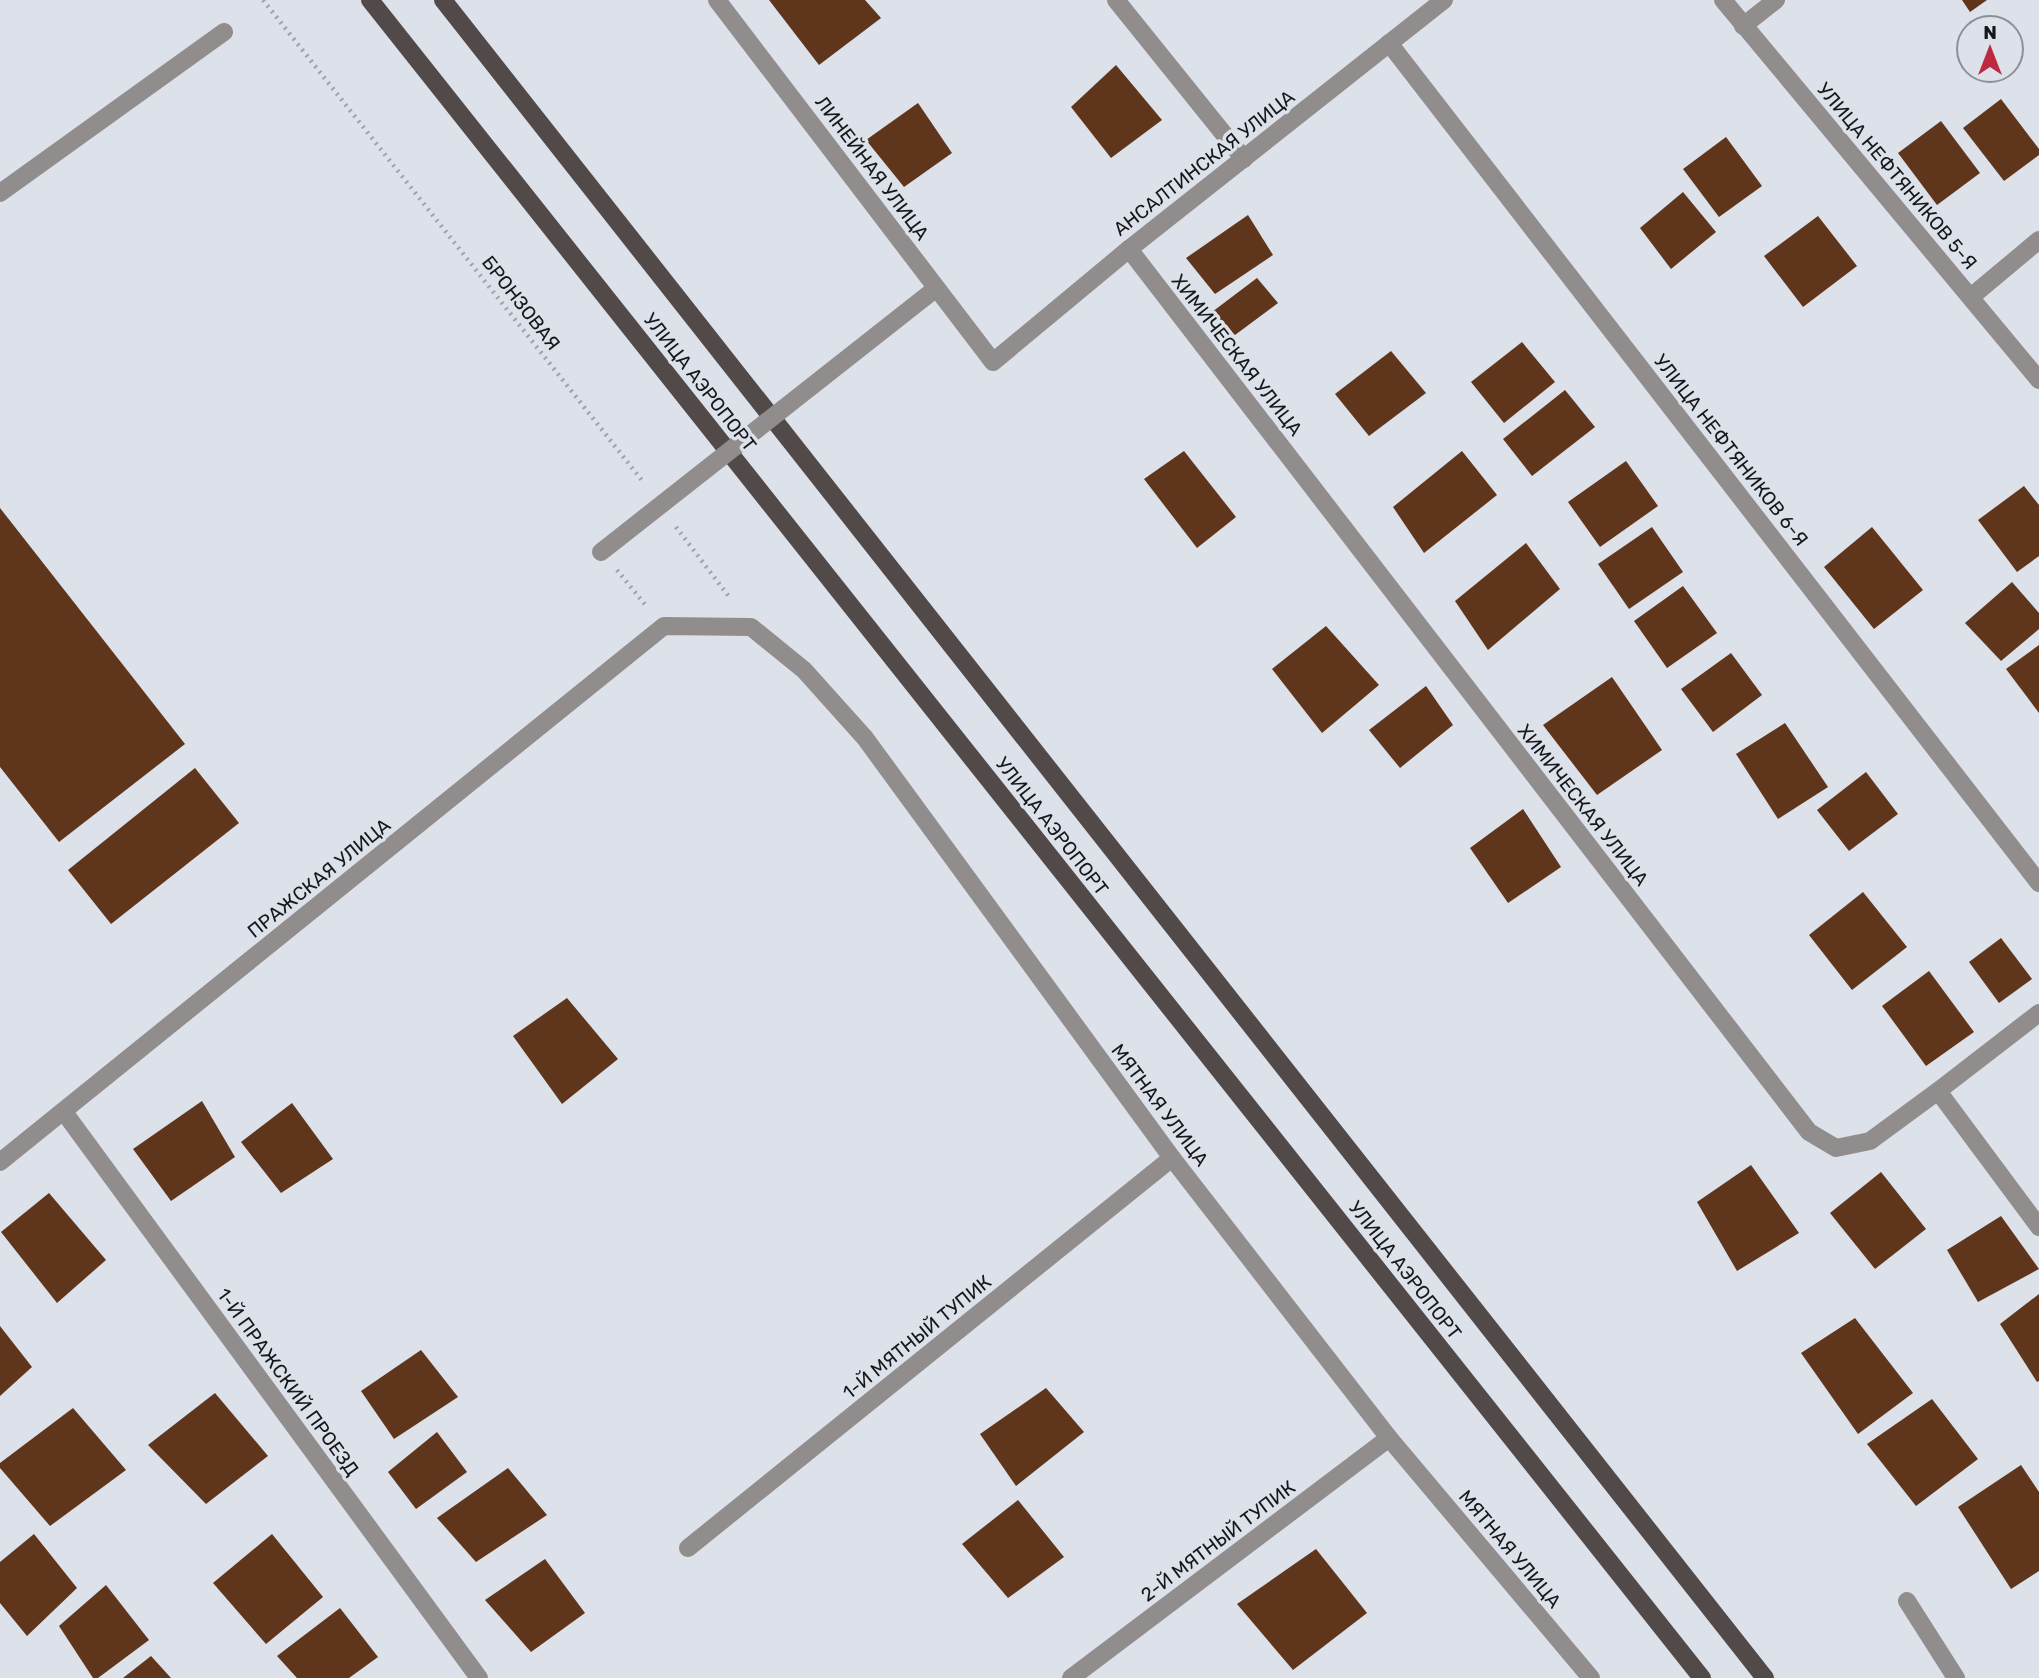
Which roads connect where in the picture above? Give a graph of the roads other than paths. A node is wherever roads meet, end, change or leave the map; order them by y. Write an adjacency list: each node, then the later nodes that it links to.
1 (370, 0): 34 (main road, УЛИЦА АЭРОПОРТ)
2 (443, 0): 35 (main road, УЛИЦА АЭРОПОРТ)
3 (717, 0): 17 (street, ЛИНЕЙНАЯ УЛИЦА)
4 (1116, 0): 11 (street)
5 (1444, 0): 10 (street, АНСАЛТИНСКАЯ УЛИЦА)
6 (1723, 0): 8 (street, УЛИЦА НЕФТЯНИКОВ 5-Я)
7 (1776, 0): 8 (street)
8 (1743, 26): 16 (street, УЛИЦА НЕФТЯНИКОВ 5-Я)
9 (224, 32): 12 (street)
10 (1389, 43): 11 (street, АНСАЛТИНСКАЯ УЛИЦА); 21 (street, УЛИЦА НЕФТЯНИКОВ 6-Я)
11 (1244, 159): 14 (street, АНСАЛТИНСКАЯ УЛИЦА)
12 (0, 193)
13 (2039, 240): 16 (street)
14 (1129, 249): 17 (street, АНСАЛТИНСКАЯ УЛИЦА); 23 (street, ХИМИЧЕСКАЯ УЛИЦА)
15 (934, 290): 19 (street, bridge)
16 (1972, 296): 18 (street, УЛИЦА НЕФТЯНИКОВ 5-Я)
17 (993, 362)
18 (2039, 380)
19 (601, 551)
20 (751, 627): 24 (street, ПРАЖСКАЯ УЛИЦА); 25 (street, МЯТНАЯ УЛИЦА)
21 (2039, 883)
22 (2039, 1013): 23 (street)
23 (1938, 1091): 27 (street)
24 (64, 1112): 26 (street, ПРАЖСКАЯ УЛИЦА); 31 (street, 1-Й ПРАЖСКИЙ ПРОЕЗД)
25 (1172, 1158): 28 (street, МЯТНАЯ УЛИЦА); 29 (street, 1-Й МЯТНЫЙ ТУПИК)
26 (0, 1162)
27 (2039, 1227)
28 (1389, 1437): 32 (street, 2-Й МЯТНЫЙ ТУПИК); 33 (street, МЯТНАЯ УЛИЦА)
29 (688, 1548)
30 (1907, 1601): 36 (street)
31 (479, 1678)
32 (1071, 1678)
33 (1591, 1678)
34 (1702, 1678)
35 (1765, 1678)
36 (1956, 1678)

